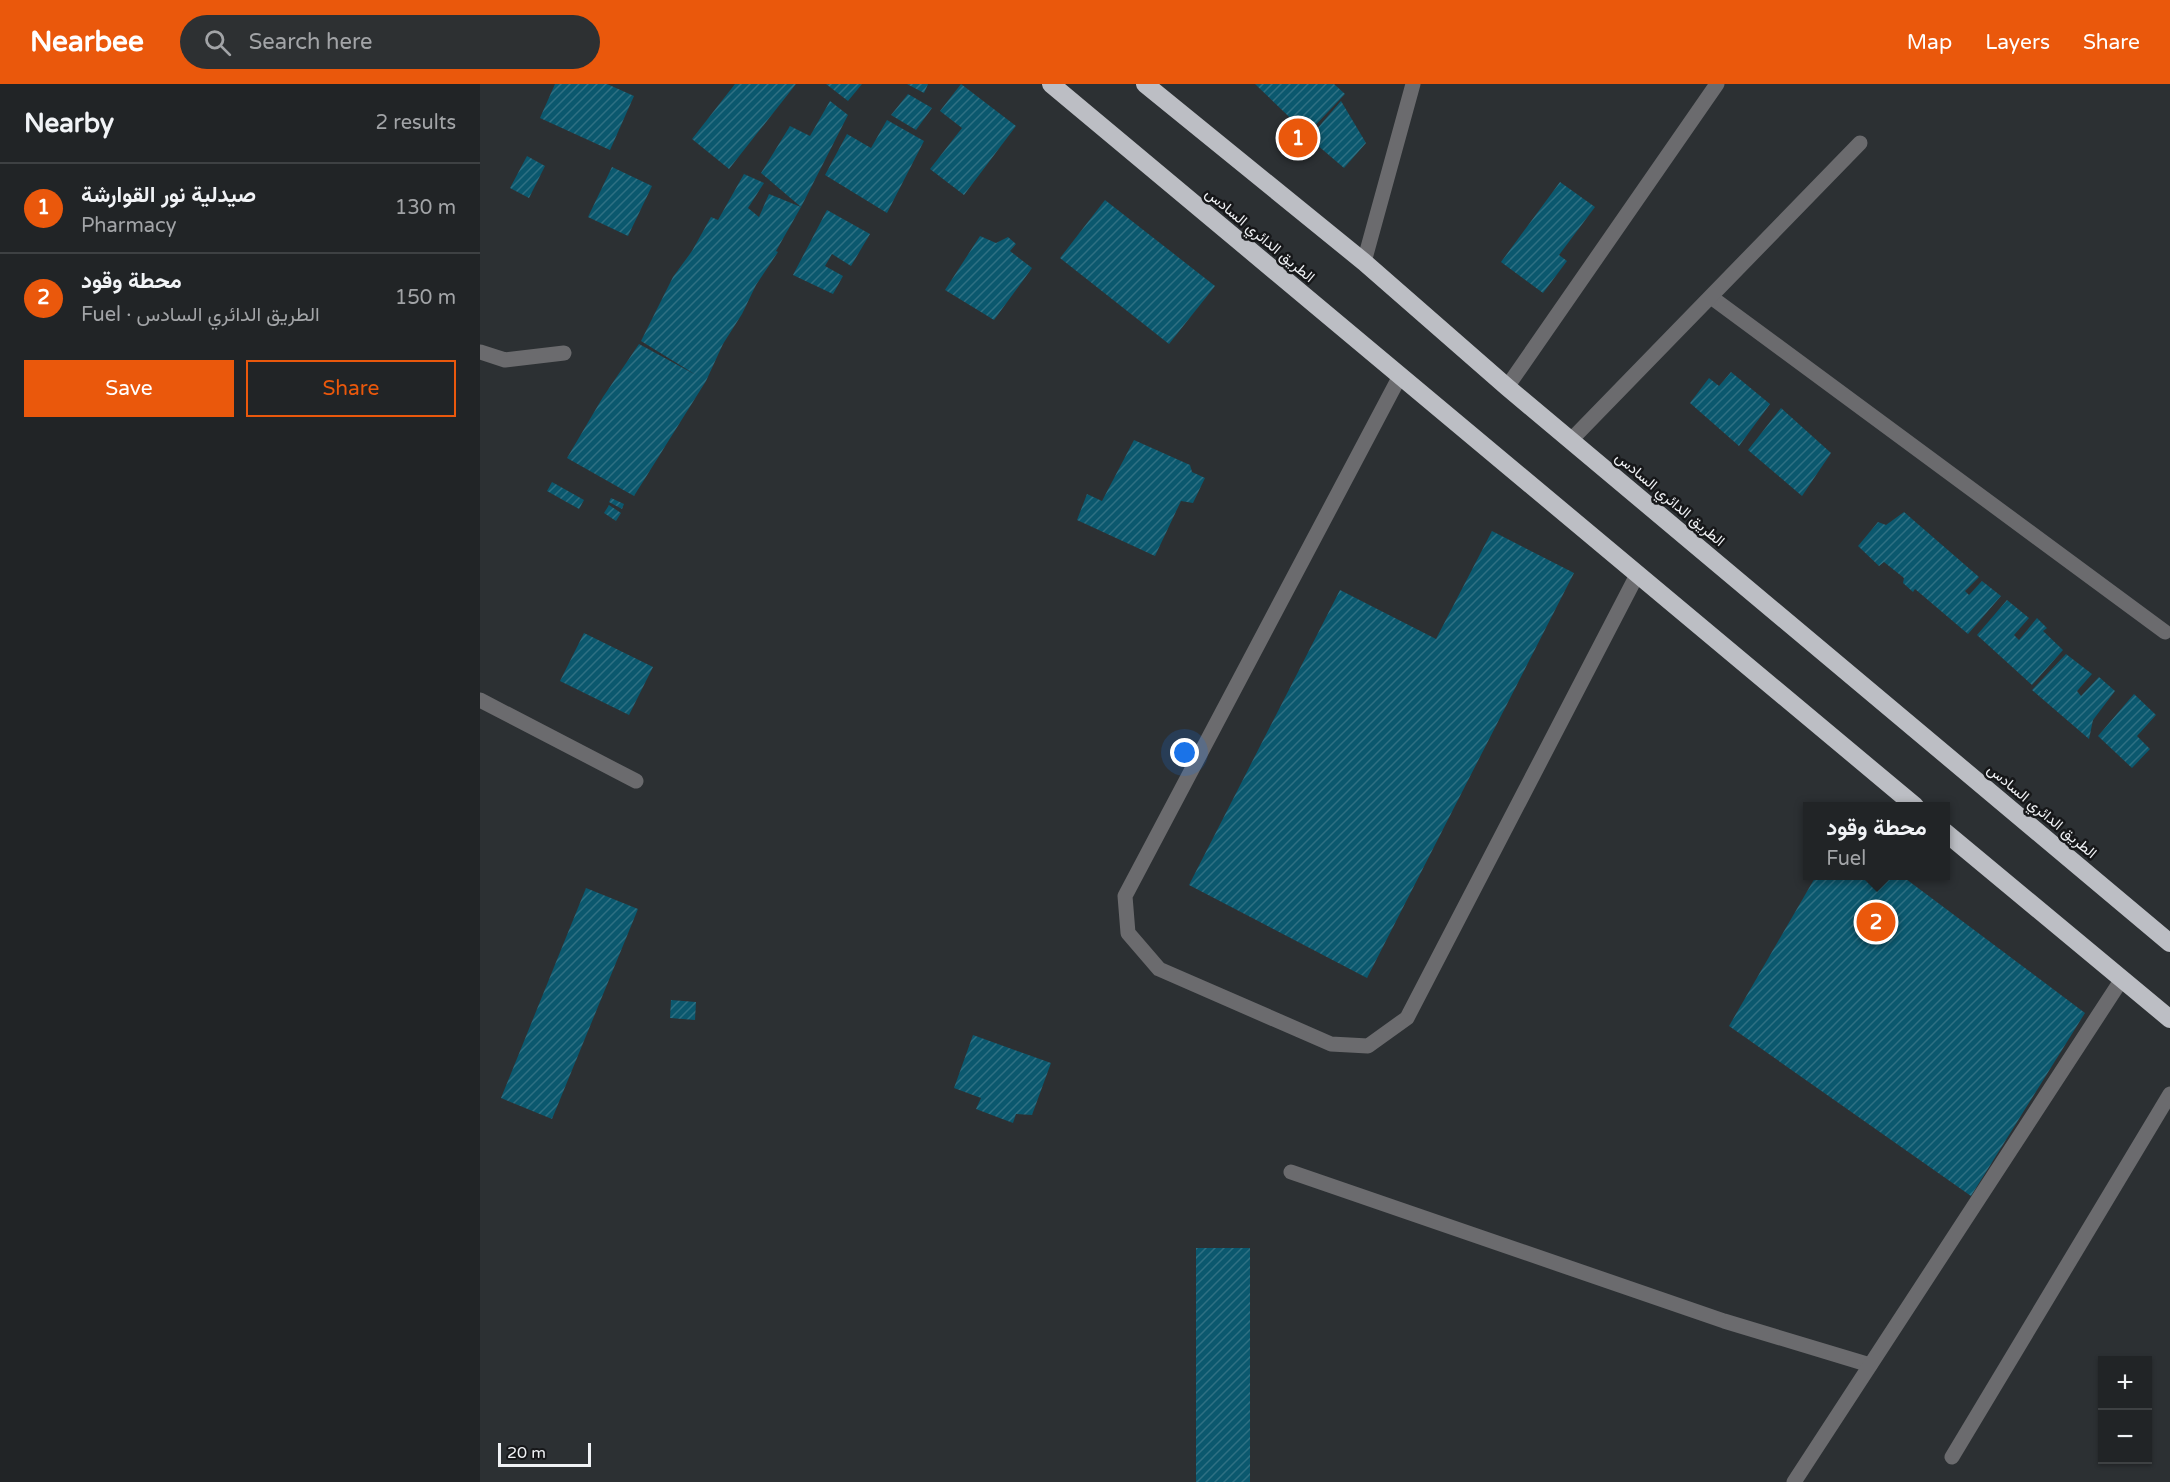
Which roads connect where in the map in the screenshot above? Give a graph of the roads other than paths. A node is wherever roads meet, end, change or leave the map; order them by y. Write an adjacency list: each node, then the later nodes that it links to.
1 (1051, 84): 10 (highway, الطريق الدائري السادس)
2 (1145, 84): 6 (highway, الطريق الدائري السادس)
3 (1413, 84): 6 (street)
4 (1717, 84): 11 (street)
5 (1860, 143): 7 (street)
6 (1364, 262): 11 (highway, الطريق الدائري السادس)
7 (1711, 297): 12 (street); 14 (street)
8 (480, 352): 9 (street)
9 (564, 353)
10 (1400, 376): 13 (highway, الطريق الدائري السادس); 13 (street)
11 (1507, 387): 12 (highway, الطريق الدائري السادس)
12 (1571, 440): 19 (highway, الطريق الدائري السادس)
13 (1637, 575): 17 (highway, الطريق الدائري السادس)
14 (2165, 632)
15 (480, 700): 16 (street)
16 (636, 781)
17 (1909, 802)
18 (1950, 836): 20 (highway)
19 (2170, 943)
20 (2122, 979): 21 (highway); 24 (street)
21 (2170, 1019)
22 (2170, 1094): 25 (street)
23 (1291, 1172): 24 (street)
24 (1870, 1365): 26 (street)
25 (1952, 1457)
26 (1794, 1482)

